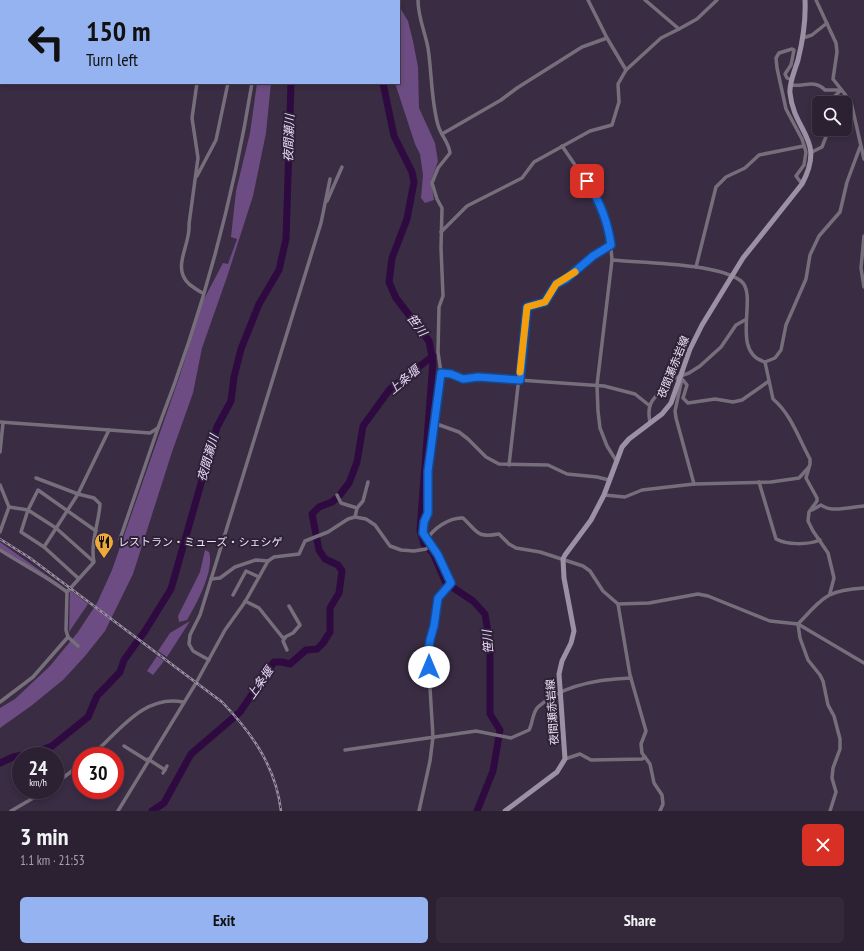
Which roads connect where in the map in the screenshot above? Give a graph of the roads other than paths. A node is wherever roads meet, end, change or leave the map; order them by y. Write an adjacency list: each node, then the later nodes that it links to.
1 (418, 0): 18 (street)
2 (588, 0): 9 (street)
3 (644, 0): 8 (street)
4 (717, 0): 8 (street)
5 (805, 0): 10 (main road)
6 (816, 0): 7 (street)
7 (827, 23): 10 (street); 16 (street)
8 (679, 29): 11 (street)
9 (607, 38): 11 (street); 18 (street)
10 (803, 38): 12 (main road)
11 (626, 70): 20 (street)
12 (791, 82): 16 (street); 21 (street); 23 (main road)
13 (197, 84): 26 (street)
14 (228, 84): 26 (street)
15 (252, 84): 37 (street)
16 (841, 90): 17 (street); 22 (street)
17 (835, 96)
18 (442, 134): 30 (street)
19 (826, 136): 23 (street)
20 (562, 146): 30 (street); 32 (street)
21 (804, 146): 28 (street); 34 (street)
22 (860, 147): 24 (street); 39 (street)
23 (812, 152): 28 (main road, 夜間瀬赤岩線)
24 (864, 159)
25 (342, 167): 29 (street)
26 (196, 178): 37 (street)
27 (330, 179): 29 (street)
28 (802, 184): 35 (main road, 夜間瀬赤岩線)
29 (325, 206): 85 (street)
30 (441, 232): 40 (street)
31 (864, 236): 36 (street)
32 (611, 245): 33 (street); 42 (street)
33 (612, 260): 34 (street); 44 (street)
34 (696, 267): 35 (street)
35 (732, 277): 38 (street); 41 (main road, 夜間瀬赤岩線)
36 (864, 287)
37 (203, 293): 49 (street)
38 (745, 320): 39 (street); 41 (street)
39 (765, 362): 43 (street)
40 (441, 373): 42 (street); 47 (street)
41 (681, 378): 43 (street); 45 (street); 48 (main road, 夜間瀬赤岩線); 60 (street)
42 (520, 380): 44 (street); 53 (street)
43 (768, 381): 54 (street)
44 (598, 385): 45 (street); 52 (street)
45 (650, 406): 48 (street)
46 (2, 422): 50 (street); 51 (street)
47 (434, 423): 53 (street); 75 (street)
48 (650, 423): 52 (main road, 夜間瀬赤岩線)
49 (158, 428): 50 (street); 74 (street)
50 (109, 430): 61 (street)
51 (0, 452)
52 (617, 462): 56 (main road, 夜間瀬赤岩線)
53 (509, 465): 56 (street)
54 (810, 466): 58 (street); 69 (street)
55 (36, 478): 61 (street)
56 (609, 480): 62 (main road, 夜間瀬赤岩線)
57 (368, 482): 66 (street)
58 (758, 482): 60 (street); 76 (street)
59 (0, 484): 65 (street)
60 (694, 484): 62 (street)
61 (78, 494): 68 (street); 72 (street)
62 (604, 494): 80 (main road, 夜間瀬赤岩線)
63 (337, 495): 66 (street)
64 (864, 506): 69 (street)
65 (9, 507): 67 (street); 73 (street)
66 (357, 508): 70 (street)
67 (28, 510): 68 (street); 71 (street); 77 (street)
68 (68, 511): 71 (street); 72 (street)
69 (809, 512): 76 (street)
70 (355, 517): 78 (street); 81 (street)
71 (56, 528): 77 (street); 82 (street)
72 (96, 531): 82 (street)
73 (0, 532)
74 (120, 539)
75 (427, 540): 78 (street); 80 (street)
76 (820, 540): 88 (street)
77 (44, 547): 84 (street)
78 (429, 547): 104 (street)
79 (0, 550): 87 (street)
80 (563, 559): 91 (street); 101 (main road, 夜間瀬赤岩線)
81 (268, 561): 83 (street); 85 (street)
82 (94, 562): 84 (street)
83 (259, 577): 89 (street); 90 (street)
84 (78, 578): 87 (street)
85 (211, 579): 98 (street)
86 (864, 588): 88 (street)
87 (67, 592): 94 (street)
88 (830, 593): 93 (street)
89 (233, 595)
90 (245, 601): 95 (street); 98 (street)
91 (618, 604): 93 (street); 100 (street)
92 (289, 606): 95 (street)
93 (798, 624): 99 (street); 120 (street)
94 (68, 637): 96 (street); 102 (street)
95 (285, 638): 97 (street)
96 (78, 646)
97 (287, 650)
98 (209, 660): 103 (street)
99 (864, 663)
100 (631, 678): 101 (street); 108 (street)
101 (561, 692): 104 (street); 109 (main road, 夜間瀬赤岩線)
102 (0, 702)
103 (183, 702): 106 (street); 110 (street)
104 (433, 737): 107 (street); 118 (street)
105 (124, 746): 110 (street)
106 (100, 747)
107 (345, 750)
108 (645, 757): 109 (street); 119 (street)
109 (565, 759): 115 (main road, 夜間瀬赤岩線)
110 (148, 760): 111 (street); 117 (street)
111 (165, 770)
112 (72, 771): 113 (street)
113 (64, 777)
114 (32, 799): 116 (street)
115 (508, 810)
116 (11, 811)
117 (118, 811)
118 (419, 811)
119 (660, 811)
120 (830, 811)

